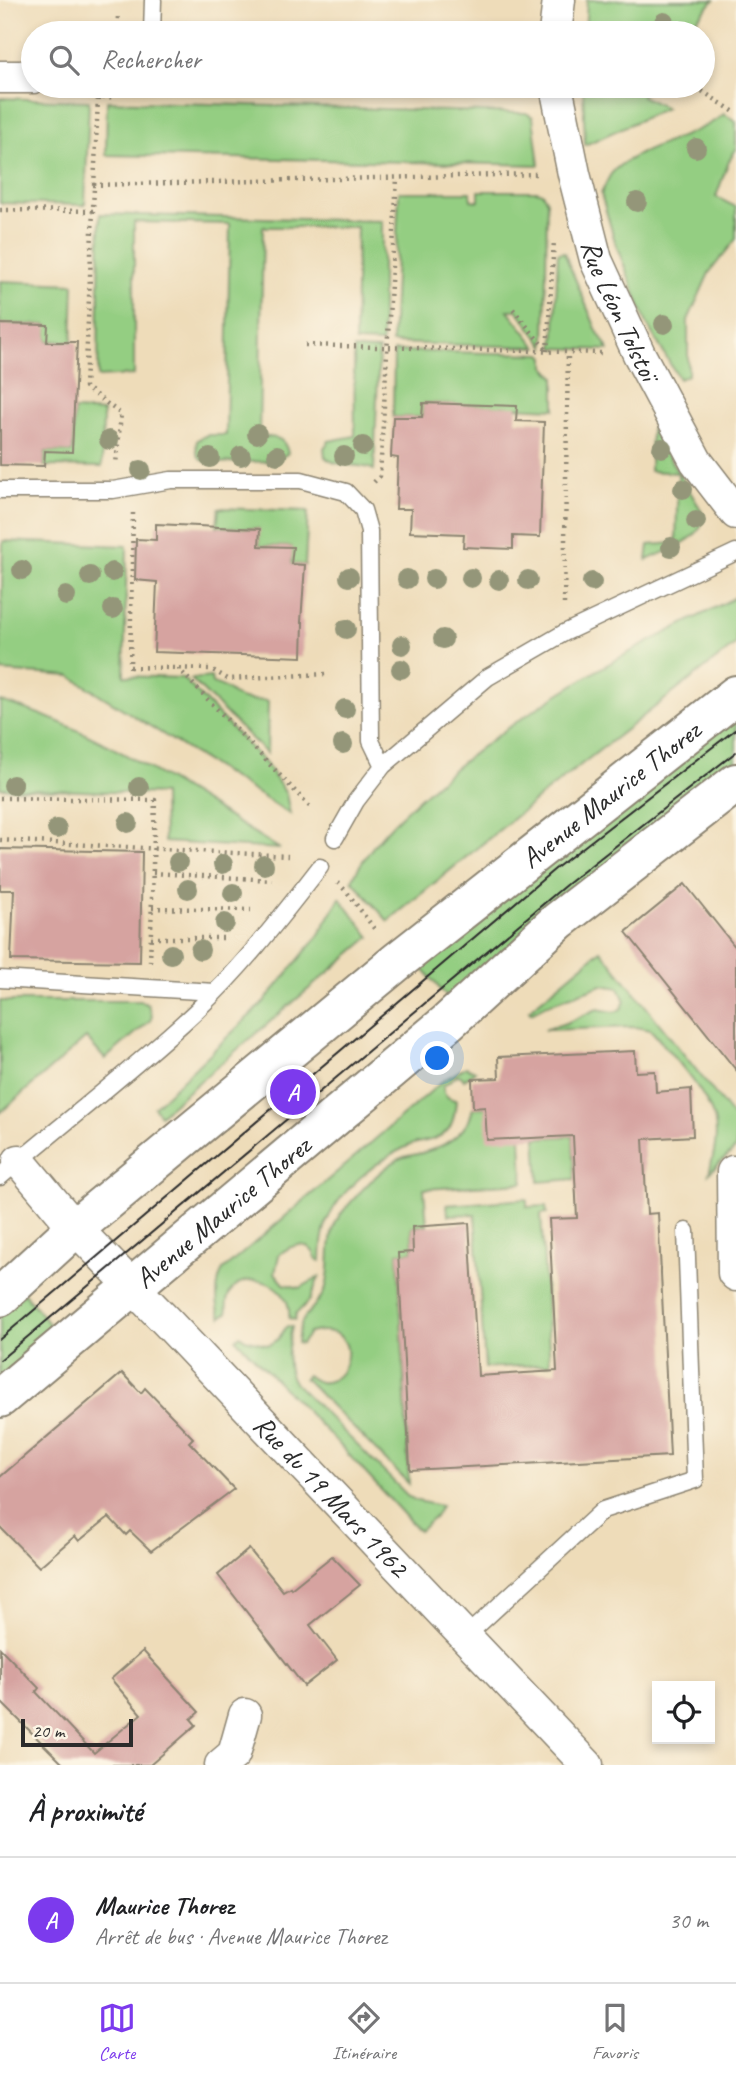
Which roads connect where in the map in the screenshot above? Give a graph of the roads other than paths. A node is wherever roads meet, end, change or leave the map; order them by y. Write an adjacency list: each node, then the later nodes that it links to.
1 (153, 0): 3 (lane)
2 (559, 0): 4 (street)
3 (152, 21)
4 (556, 21)
5 (0, 77): 6 (street)
6 (21, 77)
7 (558, 98): 9 (street, Rue Léon Tolstoï)
8 (0, 491): 12 (lane)
9 (736, 513)
10 (736, 552): 12 (lane)
11 (736, 695): 20 (street, Avenue Maurice Thorez)
12 (383, 766): 14 (lane)
13 (736, 783): 23 (street, Avenue Maurice Thorez)
14 (335, 838)
15 (320, 867): 17 (lane)
16 (0, 979): 17 (lane)
17 (215, 992): 18 (lane)
18 (9, 1169): 20 (street, Rue du 19 Mars 1962)
19 (733, 1172): 22 (street)
20 (75, 1228): 23 (street, Rue du 19 Mars 1962); 24 (street, Avenue Maurice Thorez)
21 (686, 1231): 26 (lane)
22 (736, 1275)
23 (133, 1287): 25 (street, Avenue Maurice Thorez); 26 (street, Rue du 19 Mars 1962)
24 (0, 1297)
25 (0, 1398)
26 (465, 1637): 29 (street, Rue du 19 Mars 1962)
27 (245, 1715): 28 (street)
28 (221, 1765)
29 (587, 1765)

